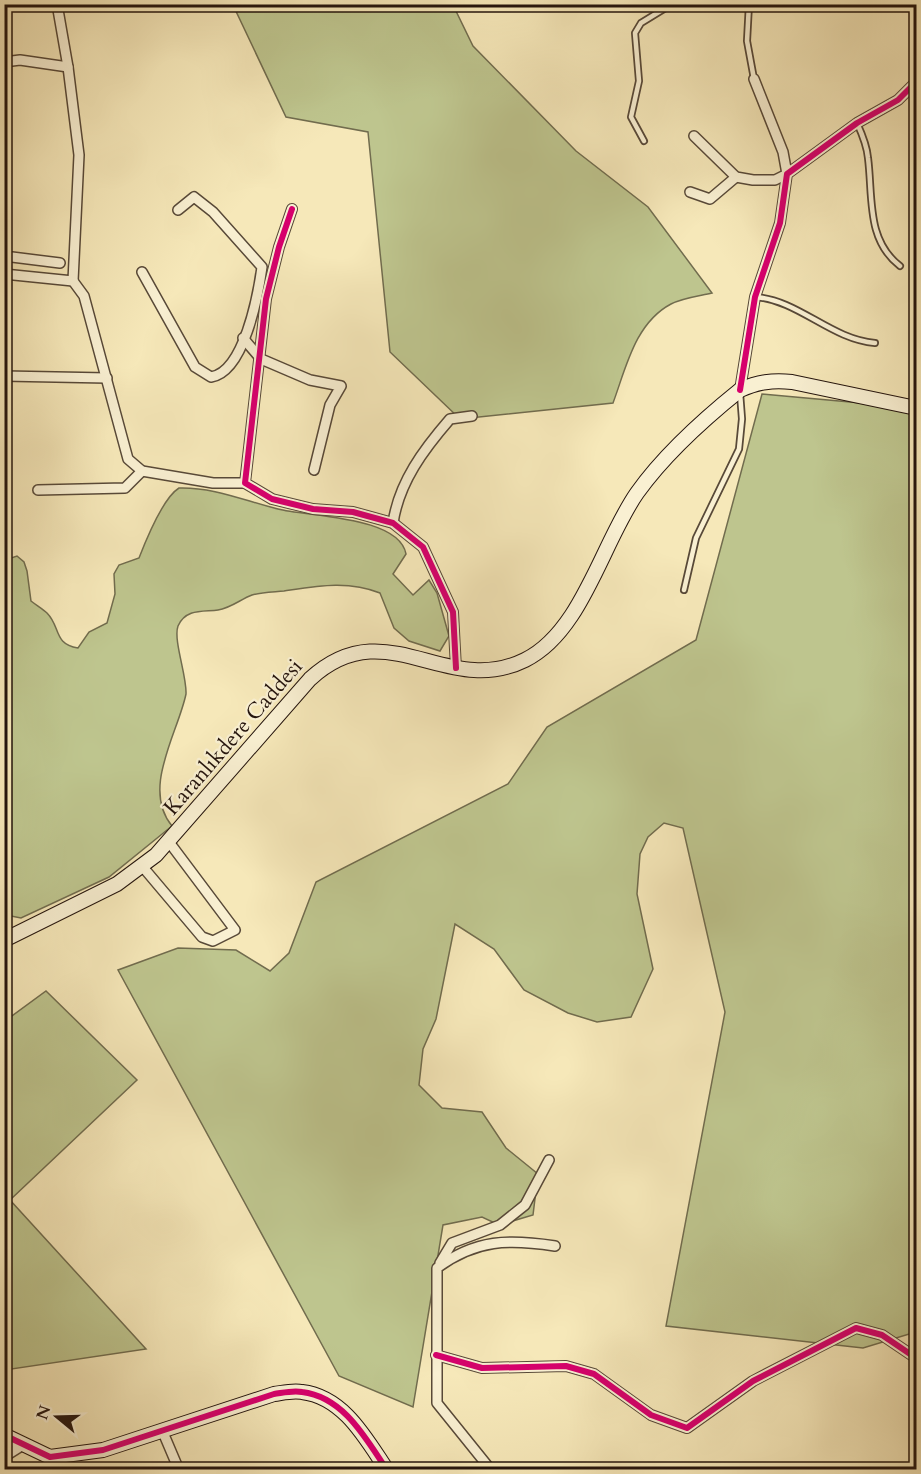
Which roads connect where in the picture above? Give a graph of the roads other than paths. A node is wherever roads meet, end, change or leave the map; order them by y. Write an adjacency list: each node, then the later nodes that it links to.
1 (57, 4): 5 (street)
2 (672, 4): 10 (lane)
3 (749, 4): 6 (lane)
4 (4, 62): 5 (street)
5 (68, 67): 21 (street)
6 (754, 79): 11 (street)
7 (915, 85): 8 (street)
8 (857, 123): 11 (street); 18 (lane)
9 (694, 136): 12 (street)
10 (644, 141)
11 (787, 174): 12 (street); 22 (street)
12 (736, 177): 13 (street)
13 (690, 192)
14 (292, 209): 25 (street)
15 (178, 210): 23 (street)
16 (4, 256): 17 (street)
17 (60, 263)
18 (900, 266)
19 (142, 272): 23 (street)
20 (4, 274): 21 (street)
21 (73, 281): 27 (street)
22 (755, 297): 24 (lane); 28 (street)
23 (243, 338): 25 (street)
24 (874, 343)
25 (261, 359): 31 (street); 33 (street)
26 (4, 376): 27 (street)
27 (107, 378): 32 (street)
28 (740, 390): 29 (main road, Karanlıkdere Caddesi); 36 (lane); 37 (main road, Karanlıkdere Caddesi)
29 (916, 408)
30 (472, 416): 35 (street)
31 (314, 470)
32 (142, 471): 33 (street); 34 (street)
33 (246, 483): 35 (street)
34 (38, 490)
35 (393, 523): 37 (street)
36 (684, 590)
37 (456, 668): 38 (main road, Karanlıkdere Caddesi)
38 (169, 842): 39 (main road, Karanlıkdere Caddesi); 39 (street)
39 (142, 866): 40 (main road, Karanlıkdere Caddesi)
40 (4, 940)
41 (549, 1160): 43 (street)
42 (555, 1246): 43 (street)
43 (437, 1268): 44 (street)
44 (436, 1355): 45 (street); 53 (street)
45 (916, 1358)
46 (162, 1430): 50 (main road); 51 (street); 52 (main road)
47 (4, 1435): 48 (main road)
48 (23, 1445): 49 (street); 50 (main road)
49 (4, 1457)
50 (50, 1463)
51 (179, 1470)
52 (387, 1470)
53 (490, 1470)

